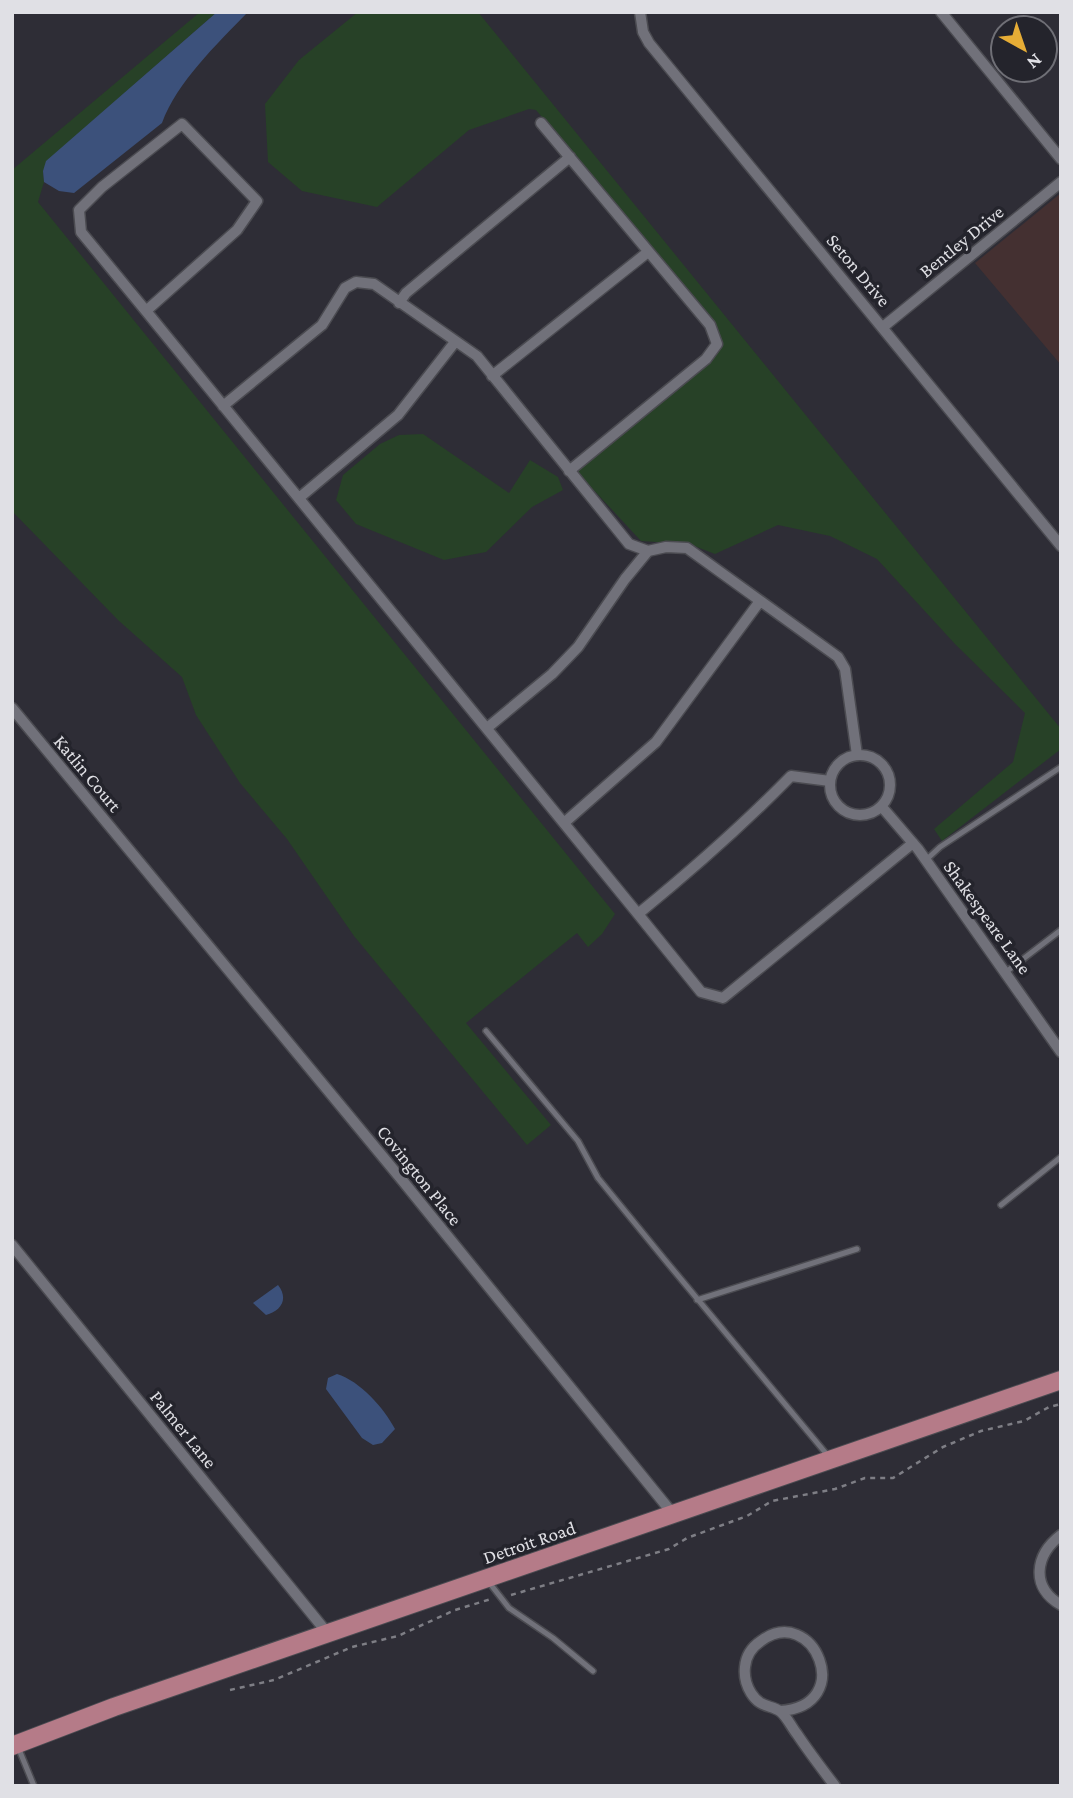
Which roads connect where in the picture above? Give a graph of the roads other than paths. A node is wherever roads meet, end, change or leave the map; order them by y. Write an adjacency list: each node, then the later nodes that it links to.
1 (640, 12): 10 (street, Seton Drive)
2 (941, 12): 5 (street)
3 (541, 123): 4 (street)
4 (570, 158): 7 (street); 8 (street)
5 (1061, 159)
6 (1061, 182): 10 (street, Bentley Drive)
7 (648, 252): 12 (street); 14 (street)
8 (399, 303): 11 (street); 13 (street)
9 (146, 311): 9 (street); 13 (street)
10 (883, 327): 16 (street, Seton Drive)
11 (455, 342): 12 (street); 15 (street)
12 (492, 376): 14 (street)
13 (223, 406): 15 (street)
14 (569, 471): 17 (street)
15 (299, 498): 20 (street)
16 (1061, 546)
17 (648, 551): 18 (street); 20 (street)
18 (760, 601): 21 (street); 25 (street)
19 (12, 708): 27 (street, Katlin Court)
20 (486, 728): 25 (street)
21 (857, 755): 23 (street); 24 (street)
22 (1061, 767): 28 (lane)
23 (830, 781): 24 (street); 29 (street)
24 (881, 807): 26 (street, Shakespeare Lane)
25 (564, 823): 29 (street)
26 (914, 843): 28 (street, Shakespeare Lane); 29 (street)
27 (138, 860): 41 (street, Covington Place)
28 (926, 860): 31 (street, Shakespeare Lane)
29 (638, 914)
30 (1061, 930): 31 (lane)
31 (1006, 972): 33 (street, Shakespeare Lane)
32 (486, 1031): 38 (lane)
33 (1061, 1052)
34 (1061, 1157): 35 (lane)
35 (1001, 1205)
36 (12, 1245): 45 (street, Palmer Lane)
37 (857, 1248): 38 (lane)
38 (697, 1300): 40 (lane)
39 (1061, 1380): 40 (main road, Detroit Road)
40 (831, 1459): 41 (main road, Detroit Road)
41 (673, 1514): 43 (main road, Detroit Road)
42 (1061, 1535): 44 (street)
43 (486, 1580): 45 (main road, Detroit Road); 46 (lane)
44 (1061, 1605)
45 (329, 1635): 48 (main road, Detroit Road)
46 (593, 1671)
47 (780, 1711): 47 (street); 50 (street)
48 (14, 1745): 49 (lane)
49 (34, 1786)
50 (835, 1786)

